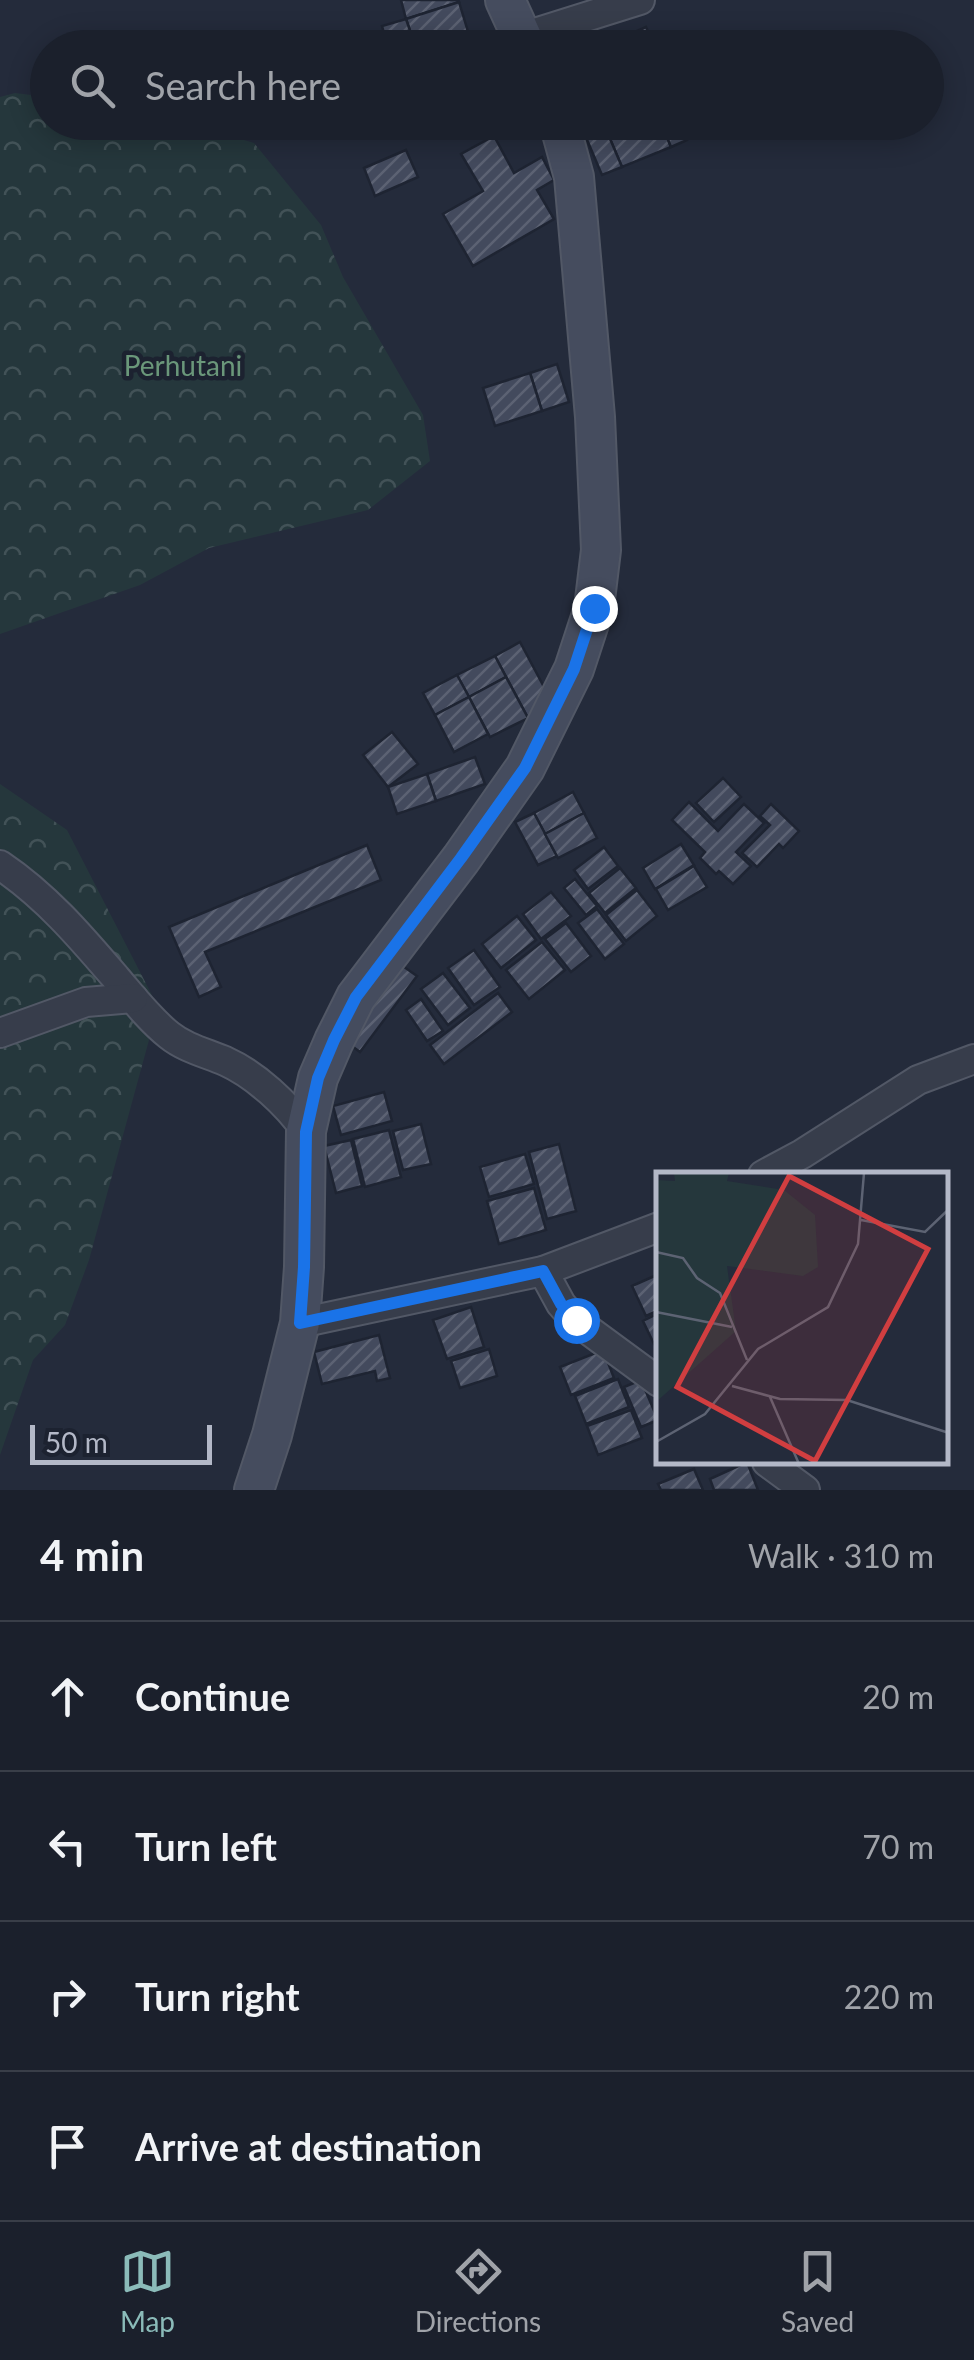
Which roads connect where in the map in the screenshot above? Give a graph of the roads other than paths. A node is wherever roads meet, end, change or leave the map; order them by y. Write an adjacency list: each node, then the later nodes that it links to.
1 (505, 0): 3 (street)
2 (640, 0): 4 (street)
3 (519, 30)
4 (557, 30)
5 (564, 140): 10 (street)
6 (0, 865): 7 (street)
7 (133, 998): 8 (street); 10 (street)
8 (0, 1033)
9 (974, 1059): 11 (street)
10 (306, 1132): 14 (street)
11 (768, 1172)
12 (656, 1228): 13 (street)
13 (543, 1271): 14 (street); 15 (street)
14 (300, 1323): 17 (street)
15 (656, 1380)
16 (771, 1465): 18 (street)
17 (254, 1490)
18 (805, 1490)

